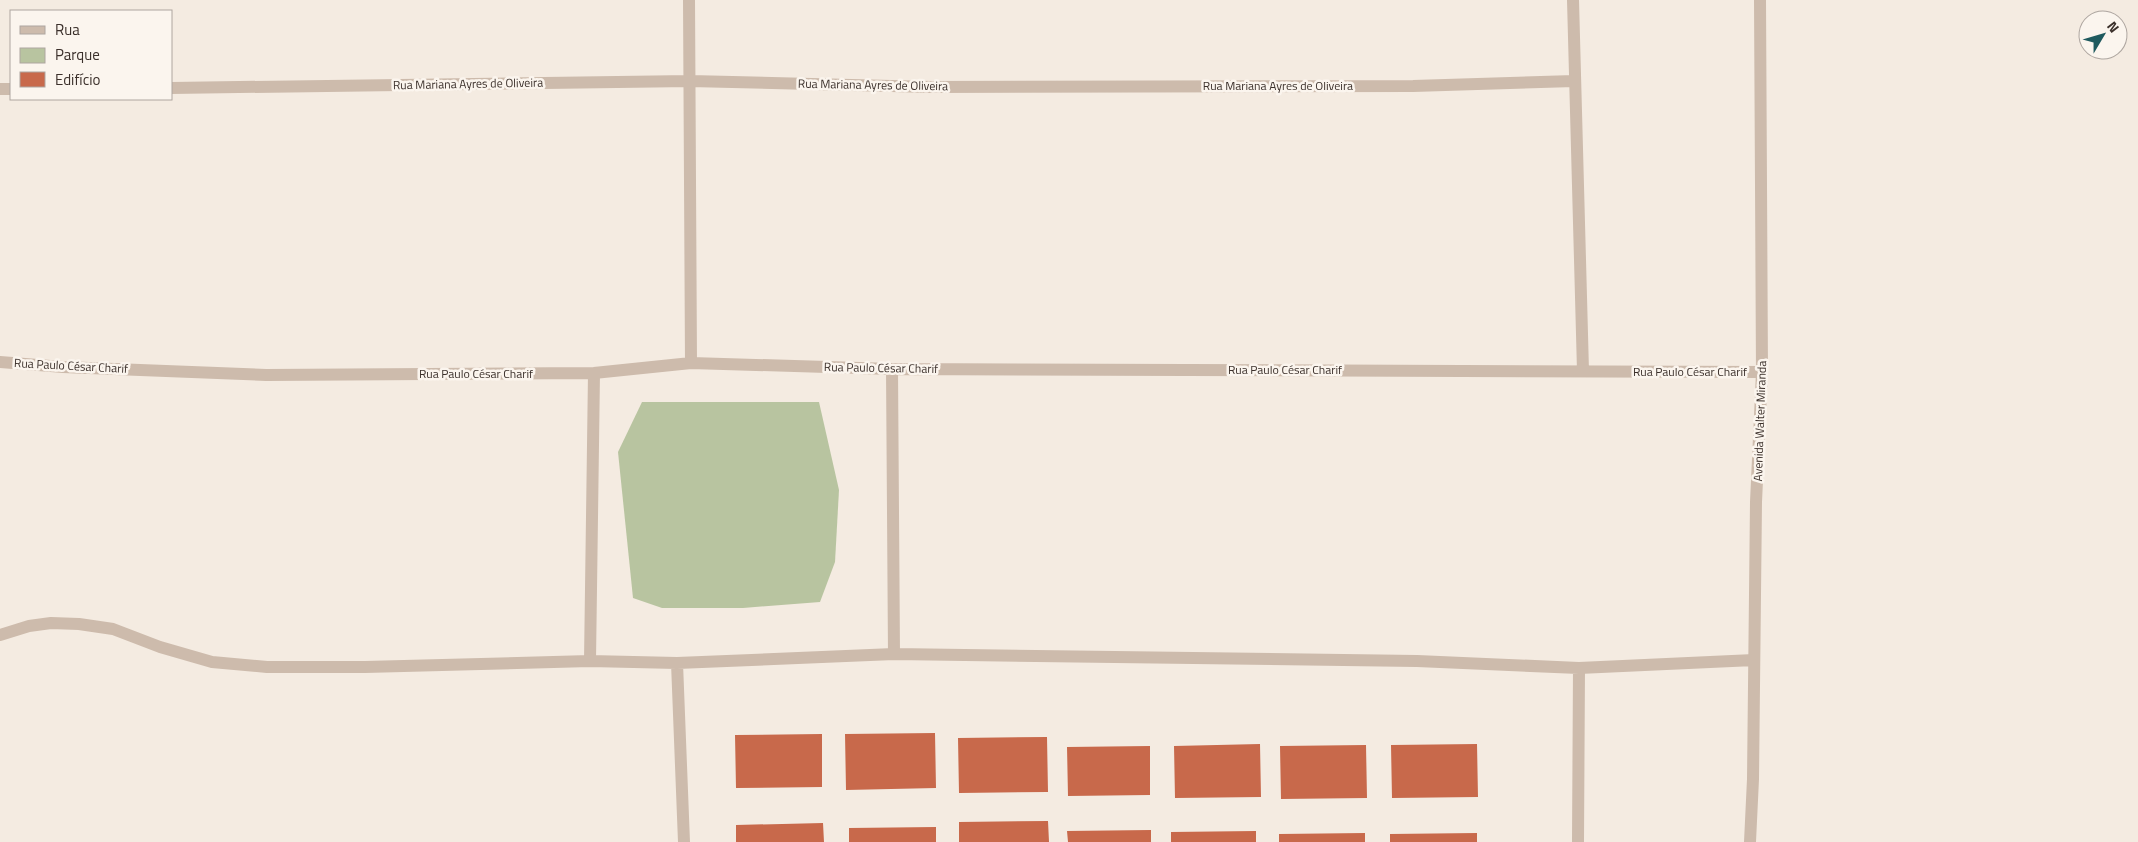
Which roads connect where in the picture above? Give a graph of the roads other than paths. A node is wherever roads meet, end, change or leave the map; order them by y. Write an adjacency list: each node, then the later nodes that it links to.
1 (689, 0): 4 (street)
2 (1574, 0): 5 (street)
3 (1760, 0): 11 (street, Avenida Walter Miranda)
4 (690, 80): 5 (street, Rua Mariana Ayres de Oliveira); 6 (street, Rua Mariana Ayres de Oliveira); 8 (street)
5 (1574, 81): 10 (street)
6 (172, 88)
7 (0, 362): 12 (street, Rua Paulo César Charif)
8 (691, 363): 9 (street, Rua Paulo César Charif); 12 (street, Rua Paulo César Charif)
9 (892, 369): 10 (street, Rua Paulo César Charif); 14 (street)
10 (1583, 371): 11 (street, Rua Paulo César Charif)
11 (1762, 372): 15 (street, Avenida Walter Miranda)
12 (594, 373): 16 (street)
13 (0, 635): 16 (street)
14 (894, 654): 17 (street); 18 (street)
15 (1754, 660): 18 (street); 21 (street, Avenida Walter Miranda)
16 (590, 661): 17 (street)
17 (677, 663): 19 (street)
18 (1579, 668): 20 (street)
19 (684, 842)
20 (1578, 842)
21 (1750, 842)

